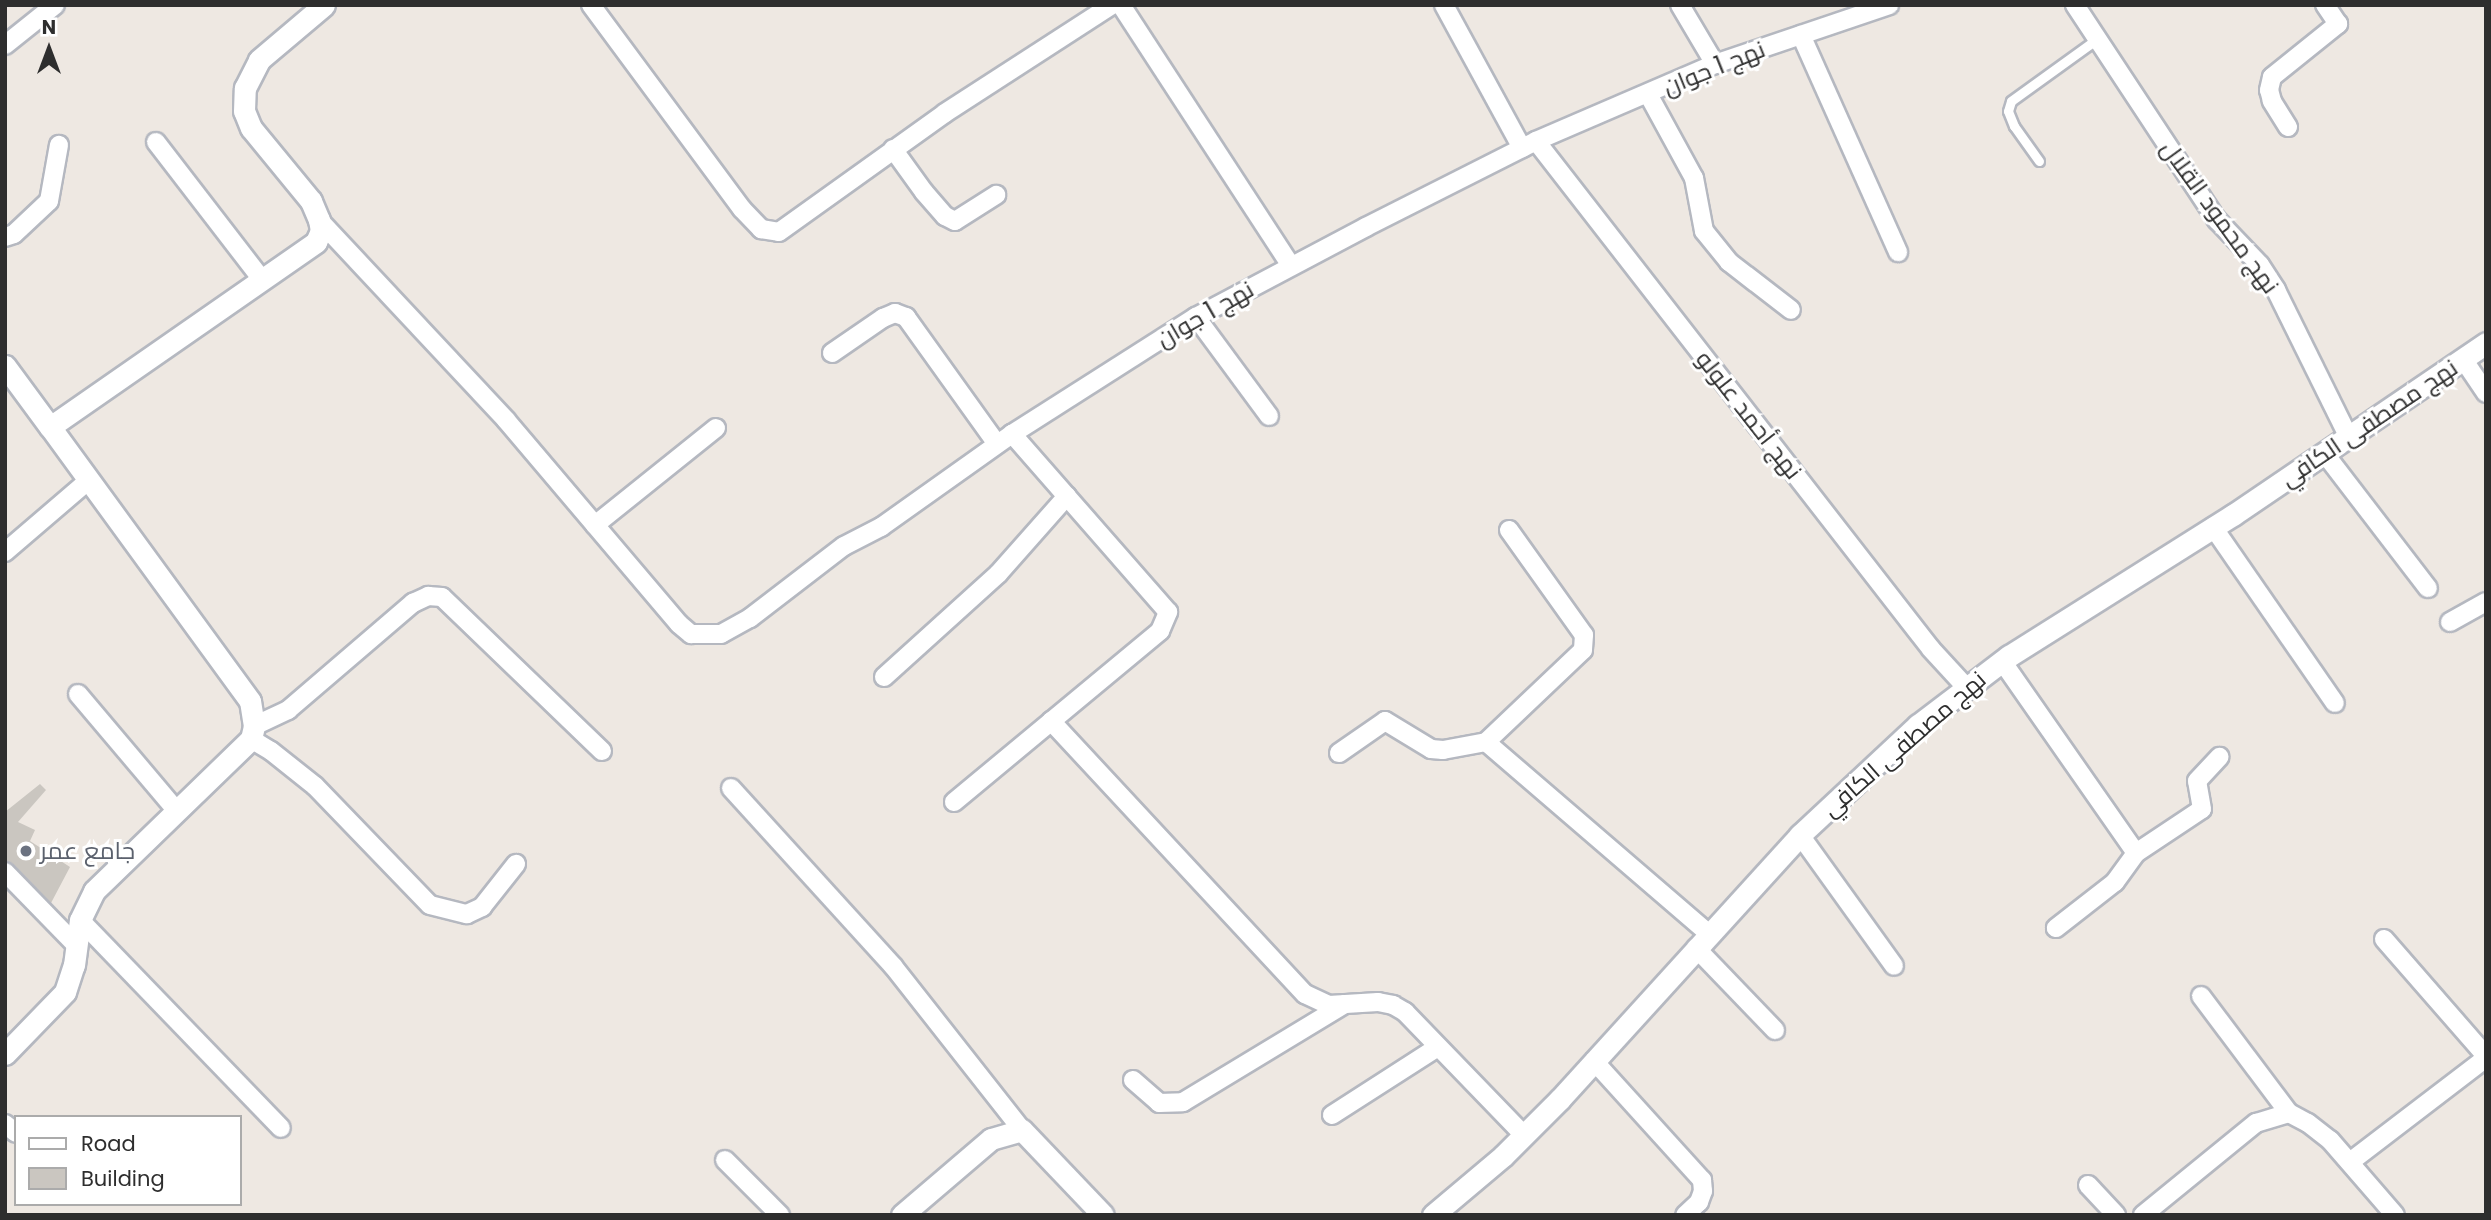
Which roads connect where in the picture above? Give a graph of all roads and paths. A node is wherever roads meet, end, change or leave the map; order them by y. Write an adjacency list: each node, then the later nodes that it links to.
1 (55, 5): 13 (street)
2 (324, 5): 23 (street)
3 (591, 5): 20 (street)
4 (1112, 5): 20 (street)
5 (1121, 5): 26 (street)
6 (1444, 5): 19 (street, نهج أحمد علولو)
7 (1680, 5): 14 (street)
8 (1889, 5): 11 (street, نهج 1 جوان)
9 (2075, 5): 12 (street, نهج محمود القلال)
10 (2325, 5): 16 (street)
11 (1801, 35): 14 (street, نهج 1 جوان); 25 (street)
12 (2097, 39): 21 (lane); 38 (street, نهج محمود القلال)
13 (5, 45)
14 (1715, 64): 15 (street, نهج 1 جوان)
15 (1648, 94): 19 (street, نهج 1 جوان); 28 (street)
16 (2288, 127)
17 (156, 142): 27 (street)
18 (59, 145): 24 (street)
19 (1529, 145): 26 (street, نهج 1 جوان); 52 (street, نهج أحمد علولو)
20 (893, 149): 22 (street)
21 (2039, 161)
22 (996, 195)
23 (320, 220): 27 (street); 43 (street, نهج 1 جوان)
24 (5, 237)
25 (1898, 252)
26 (1291, 266): 29 (street, نهج 1 جوان)
27 (263, 281): 36 (street)
28 (1791, 310)
29 (1196, 317): 35 (street); 39 (street, نهج 1 جوان)
30 (2486, 343): 32 (street, نهج مصطفى الكافي)
31 (832, 353): 39 (street)
32 (2463, 359): 34 (street); 38 (street, نهج مصطفى الكافي)
33 (5, 366): 36 (street)
34 (2486, 393)
35 (1269, 416)
36 (50, 427): 41 (street)
37 (716, 428): 43 (street)
38 (2349, 438): 40 (street, نهج مصطفى الكافي)
39 (1005, 439): 42 (street); 43 (street, نهج 1 جوان)
40 (2325, 454): 44 (street, نهج مصطفى الكافي); 47 (street)
41 (89, 480): 46 (street); 56 (street)
42 (1067, 496): 51 (street); 55 (street)
43 (596, 525)
44 (2213, 527): 50 (street, نهج مصطفى الكافي); 54 (street)
45 (1509, 530): 57 (street)
46 (5, 552)
47 (2428, 588)
48 (2486, 602): 49 (street)
49 (2450, 622)
50 (2002, 661): 52 (street, نهج مصطفى الكافي); 65 (street)
51 (884, 677)
52 (1966, 687): 64 (street, نهج مصطفى الكافي)
53 (78, 694): 63 (street)
54 (2335, 703)
55 (1051, 721): 62 (street); 75 (street)
56 (252, 732): 58 (street); 63 (street); 66 (street)
57 (1486, 742): 59 (street); 71 (street)
58 (602, 751)
59 (1339, 753)
60 (2219, 757): 65 (street)
61 (731, 788): 85 (street)
62 (954, 802)
63 (177, 811): 68 (street)
64 (1800, 835): 71 (street, نهج مصطفى الكافي); 73 (street)
65 (2136, 853): 69 (street)
66 (516, 864)
67 (5, 872): 72 (street)
68 (80, 920): 72 (street); 84 (street)
69 (2056, 928)
70 (2384, 939): 79 (street)
71 (1702, 941): 76 (street); 80 (street, نهج مصطفى الكافي)
72 (77, 946): 78 (street)
73 (1894, 966)
74 (2201, 996): 82 (street)
75 (1345, 1004): 77 (street); 81 (street)
76 (1775, 1030)
77 (1438, 1047): 83 (street); 86 (street)
78 (5, 1054)
79 (2486, 1057): 88 (street)
80 (1594, 1061): 86 (street, نهج مصطفى الكافي); 94 (street)
81 (1133, 1080)
82 (2289, 1113): 88 (street); 96 (street)
83 (1332, 1115)
84 (281, 1128)
85 (1022, 1130): 91 (street); 92 (street)
86 (1523, 1135): 93 (street, نهج مصطفى الكافي)
87 (725, 1160): 90 (street)
88 (2350, 1162): 97 (street)
89 (2088, 1185): 95 (street)
90 (780, 1215)
91 (902, 1215)
92 (1103, 1215)
93 (1433, 1215)
94 (1685, 1215)
95 (2116, 1215)
96 (2143, 1215)
97 (2395, 1215)

